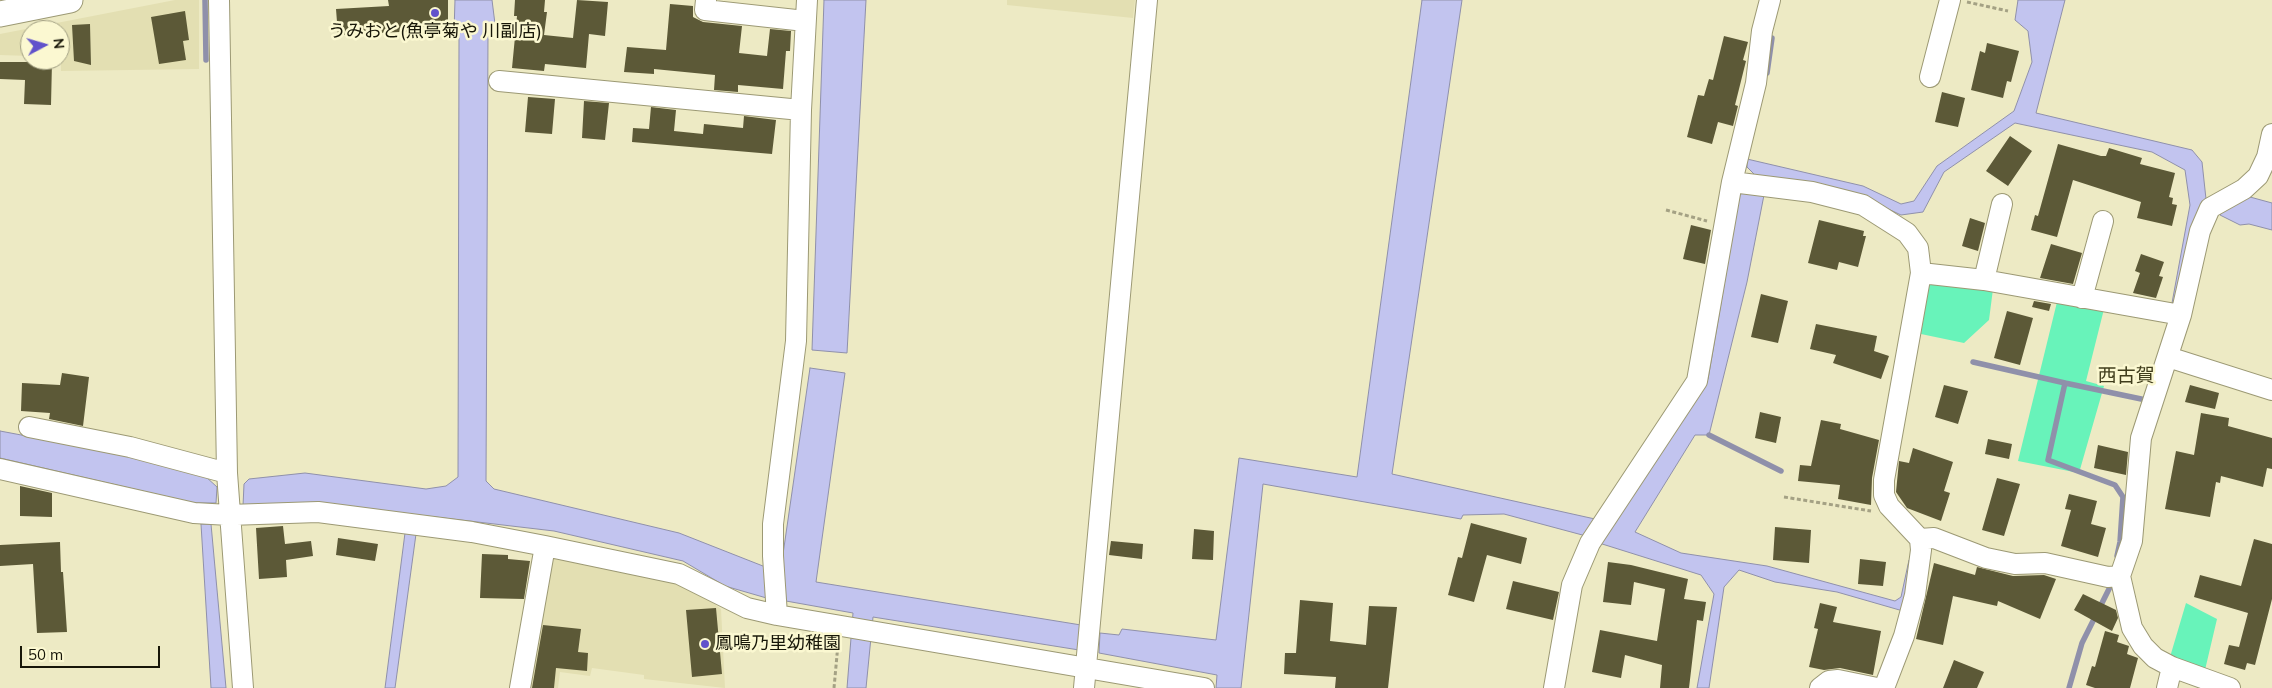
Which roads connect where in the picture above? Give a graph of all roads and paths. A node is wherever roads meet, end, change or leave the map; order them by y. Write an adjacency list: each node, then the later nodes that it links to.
1 (70, 0): 9 (main road)
2 (220, 0): 28 (street)
3 (706, 0): 10 (street)
4 (807, 0): 10 (street)
5 (1147, 0): 38 (street)
6 (1770, 0): 15 (street)
7 (1957, 1): 8 (path); 11 (street)
8 (2008, 11)
9 (0, 14)
10 (805, 21): 13 (street)
11 (1930, 77)
12 (499, 81): 13 (street)
13 (801, 110): 35 (street)
14 (2272, 134): 23 (street)
15 (1732, 182): 19 (street); 20 (street)
16 (2002, 204): 21 (street)
17 (1666, 210): 19 (path)
18 (2103, 221): 22 (street)
19 (1724, 225): 44 (street)
20 (1922, 273): 21 (street); 29 (street)
21 (1984, 280): 22 (street)
22 (2082, 298): 23 (street)
23 (2181, 315): 24 (street)
24 (2168, 358): 25 (street); 34 (street)
25 (2272, 390)
26 (29, 428): 28 (street)
27 (0, 469): 31 (street)
28 (227, 473): 31 (street)
29 (1884, 495): 30 (path); 32 (street)
30 (1784, 497)
31 (229, 516): 33 (street); 39 (street)
32 (1920, 539): 34 (street); 47 (street)
33 (545, 546): 35 (street); 40 (street)
34 (2120, 576): 37 (street)
35 (777, 615): 36 (street)
36 (844, 628): 38 (street); 41 (path)
37 (2172, 666): 48 (street); 49 (street)
38 (1086, 667): 42 (street); 43 (street)
39 (243, 688)
40 (520, 688)
41 (834, 688)
42 (1084, 688)
43 (1204, 688)
44 (1554, 688)
45 (1820, 688): 46 (street)
46 (1877, 688)
47 (1884, 688)
48 (2166, 688)
49 (2230, 688)

